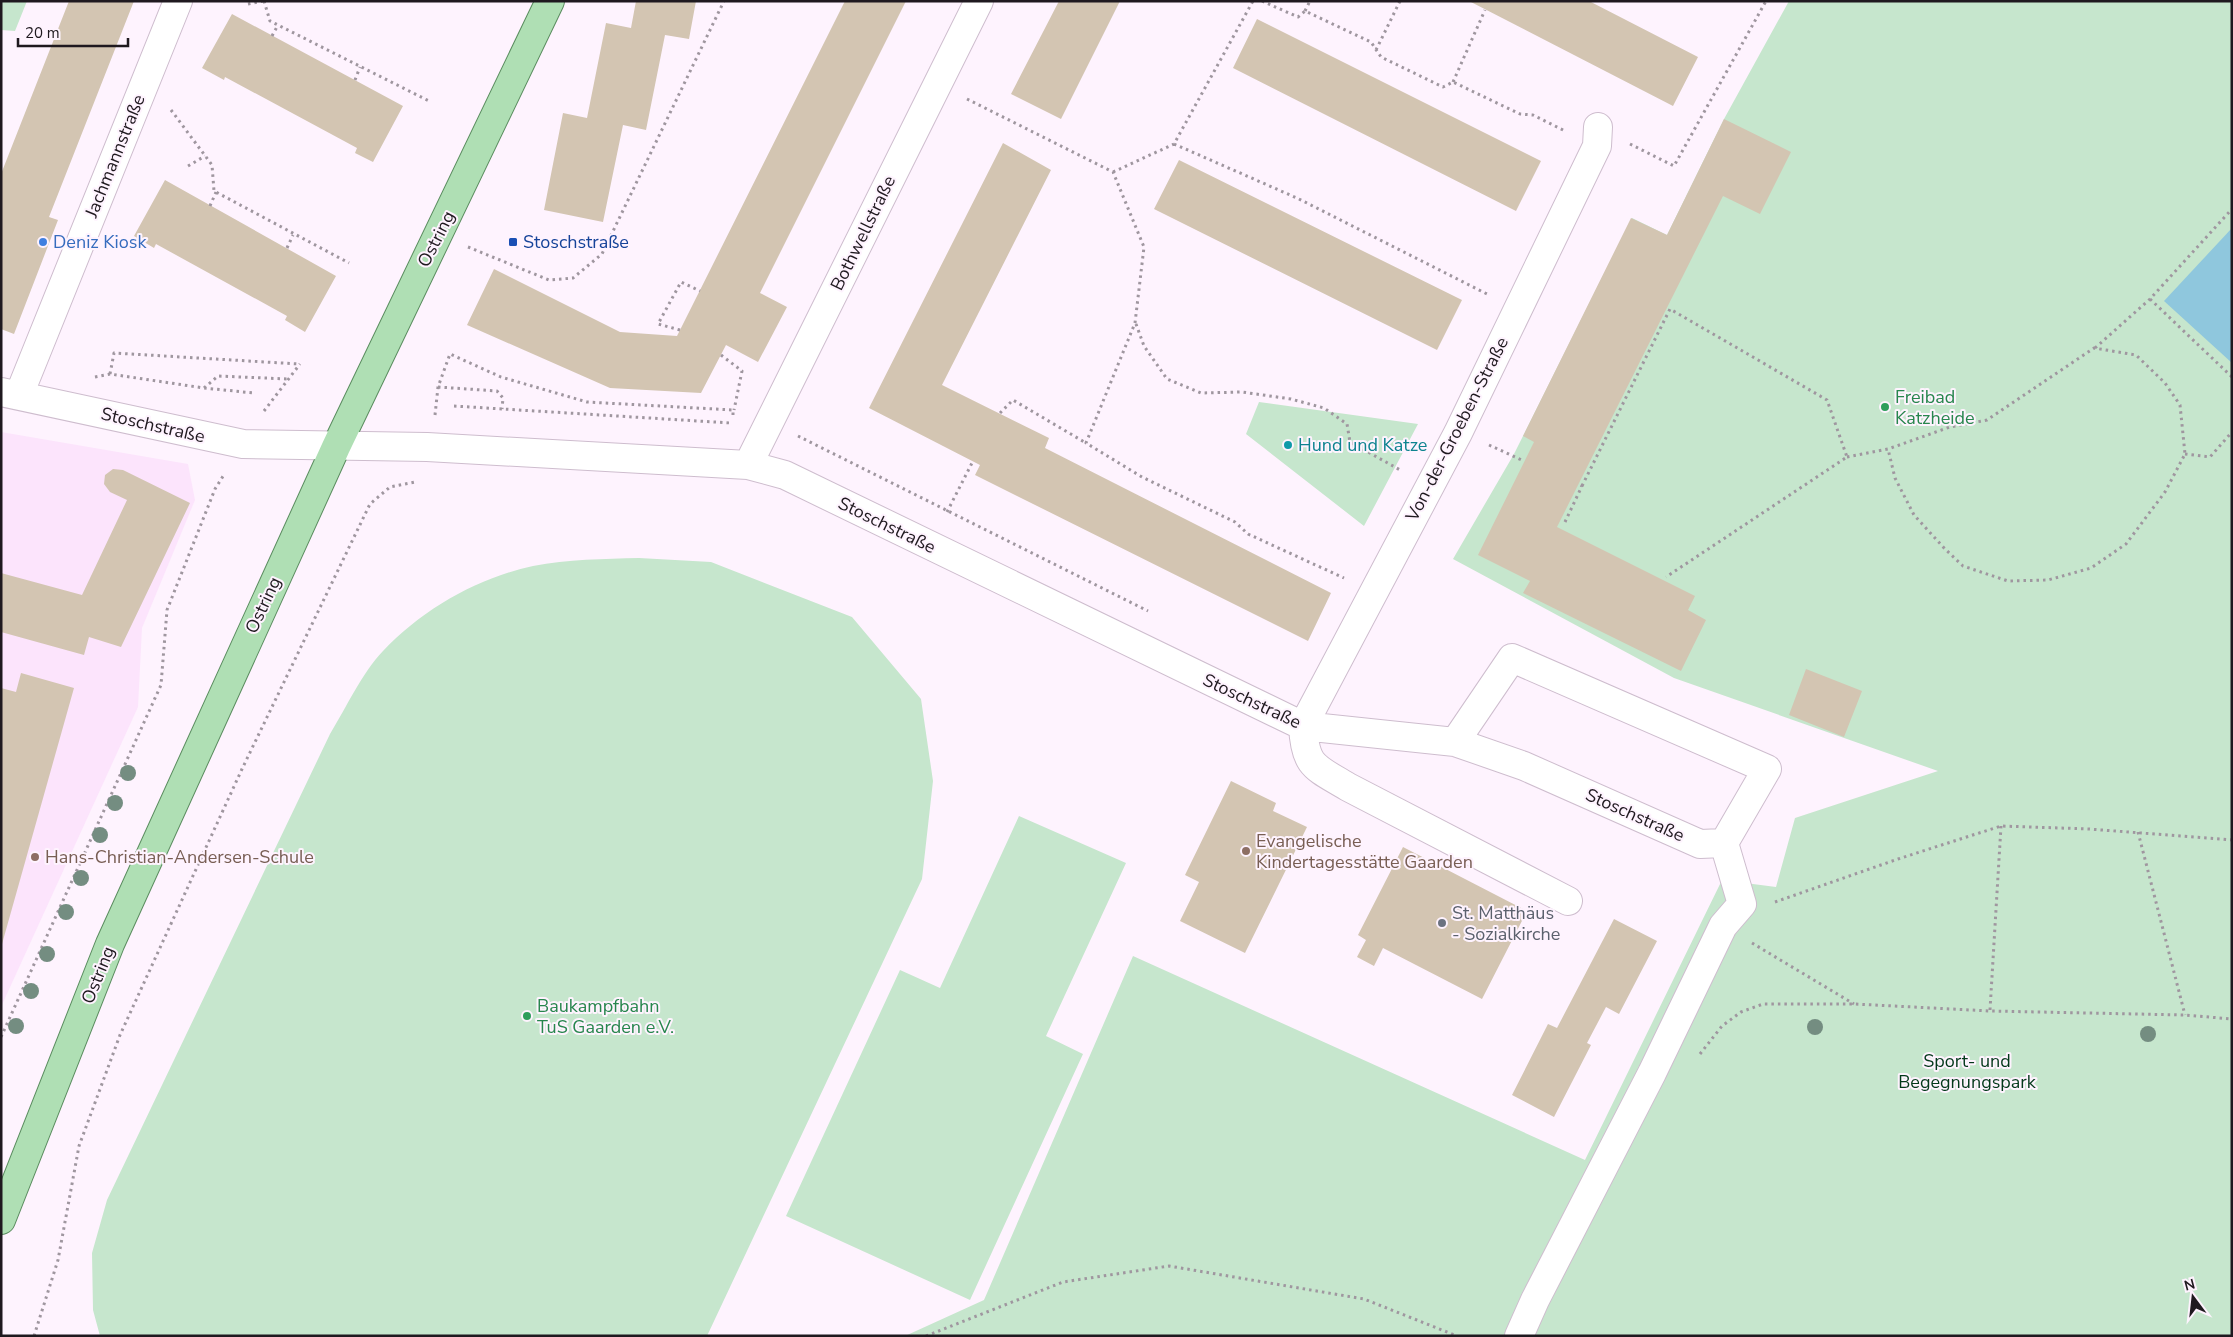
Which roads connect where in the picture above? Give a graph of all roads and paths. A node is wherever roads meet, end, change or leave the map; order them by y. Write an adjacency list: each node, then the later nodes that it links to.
1 (178, 1): 49 (street, Jachmannstraße)
2 (264, 1): 11 (path); 14 (path)
3 (550, 1): 31 (main road, Ostring)
4 (724, 1): 31 (path)
5 (979, 1): 20 (street, Bothwellstraße)
6 (1253, 1): 24 (path)
7 (1262, 1): 13 (path)
8 (1310, 1): 13 (path)
9 (1400, 1): 16 (path)
10 (1766, 1): 23 (path)
11 (248, 4)
12 (1485, 10): 19 (path)
13 (1305, 11): 16 (path)
14 (278, 25): 15 (path); 17 (path)
15 (272, 36)
16 (1376, 50): 19 (path)
17 (360, 67): 18 (path); 21 (path)
18 (355, 80)
19 (1453, 82): 23 (path)
20 (937, 84): 27 (path); 54 (street, Bothwellstraße)
21 (428, 101)
22 (169, 108): 25 (path)
23 (1597, 137): 37 (street, Von-der-Groeben-Straße)
24 (1174, 144): 27 (path); 37 (path)
25 (205, 156): 26 (path); 28 (path)
26 (188, 166)
27 (1113, 172): 38 (path)
28 (216, 192): 29 (path); 32 (path)
29 (210, 206)
30 (2232, 209): 36 (path)
31 (438, 234): 59 (main road, Ostring)
32 (293, 235): 33 (path); 34 (path)
33 (287, 248)
34 (349, 263)
35 (700, 291): 39 (path)
36 (2150, 299): 40 (path); 43 (path)
37 (1516, 309): 56 (street, Von-der-Groeben-Straße)
38 (1136, 323): 57 (path); 68 (path)
39 (680, 330)
40 (2094, 348): 61 (path); 62 (path)
41 (721, 355): 52 (path)
42 (110, 374): 44 (path); 45 (path); 47 (path)
43 (2232, 377)
44 (92, 378)
45 (289, 379): 47 (path); 58 (path)
46 (438, 387): 51 (path); 52 (path); 60 (path)
47 (204, 388): 48 (path)
48 (254, 393)
49 (10, 394): 58 (street, Stoschstraße)
50 (454, 406): 51 (path)
51 (502, 409): 52 (path)
52 (733, 410): 54 (path)
53 (1000, 414): 57 (path)
54 (768, 424): 66 (street, Bothwellstraße); 70 (path)
55 (2232, 432): 62 (path)
56 (1458, 433): 65 (path); 68 (street, Von-der-Groeben-Straße)
57 (1086, 443): 74 (path)
58 (243, 444): 59 (street, Stoschstraße); 89 (path)
59 (336, 447): 60 (street, Stoschstraße); 91 (main road, Ostring)
60 (426, 447): 66 (street, Stoschstraße); 92 (path)
61 (1888, 449): 62 (path); 63 (path)
62 (2185, 454)
63 (1847, 457): 69 (path); 73 (path)
64 (974, 461): 70 (path)
65 (1524, 461)
66 (748, 464): 72 (street, Stoschstraße)
67 (1578, 484): 69 (path)
68 (1430, 486): 74 (street, Von-der-Groeben-Straße)
69 (1582, 486): 71 (path)
70 (948, 511): 72 (path); 75 (path)
71 (1565, 522)
72 (929, 545): 76 (street, Stoschstraße)
73 (1666, 577)
74 (1374, 592): 76 (street, Von-der-Groeben-Straße)
75 (1151, 612)
76 (1303, 726): 77 (street, Stoschstraße); 82 (street)
77 (1455, 742): 81 (street, Stoschstraße); 81 (street)
78 (2001, 826): 79 (path); 83 (path); 86 (path)
79 (2138, 832): 80 (path); 87 (path)
80 (2232, 840)
81 (1724, 843): 83 (street)
82 (1568, 901)
83 (1742, 904): 84 (street)
84 (1723, 926): 85 (path); 95 (street)
85 (1854, 1004): 86 (path); 90 (path)
86 (1990, 1010): 87 (path)
87 (2185, 1015): 88 (path)
88 (2232, 1020)
89 (1, 1037)
90 (1698, 1057)
91 (1, 1220)
92 (34, 1336)
93 (926, 1336): 94 (path)
94 (1457, 1336)
95 (1519, 1336)

